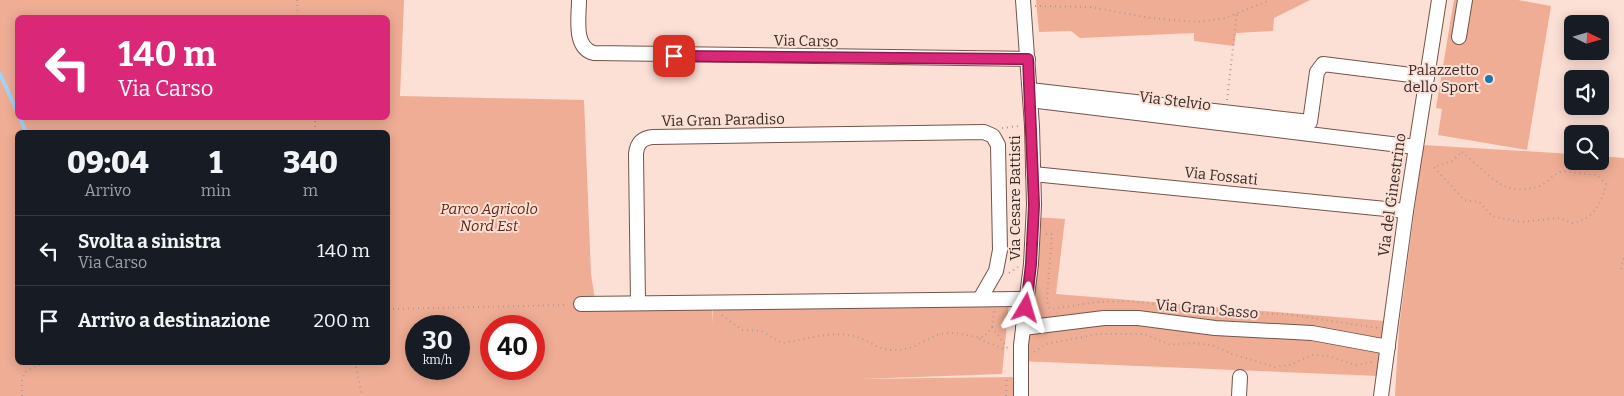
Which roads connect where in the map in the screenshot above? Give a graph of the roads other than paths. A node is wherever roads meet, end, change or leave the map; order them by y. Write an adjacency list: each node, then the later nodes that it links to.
1 (579, 0): 6 (street, Via Carso)
2 (1439, 0): 7 (street, Via del Ginestrino)
3 (1465, 0): 5 (street)
4 (1028, 3): 6 (street, Via Cesare Battisti)
5 (1459, 37)
6 (1028, 59): 8 (street, Via Cesare Battisti)
7 (1427, 77): 9 (street); 11 (street, Via del Ginestrino)
8 (1030, 95): 9 (street, Via Stelvio); 10 (street, Via Stelvio); 12 (street, Via Cesare Battisti)
9 (1310, 122): 10 (street)
10 (1317, 135): 11 (street, Via Stelvio)
11 (1416, 147): 13 (street, Via del Ginestrino)
12 (1034, 174): 13 (street, Via Fossati); 15 (street, Via Cesare Battisti)
13 (1406, 211): 19 (street, Via del Ginestrino)
14 (980, 299): 15 (street); 16 (street); 16 (street, Via Gran Paradiso)
15 (1027, 299): 18 (street, Via Cesare Battisti)
16 (638, 303): 17 (street)
17 (581, 304)
18 (1023, 328): 19 (street, Via Gran Sasso); 21 (street, Via Cesare Battisti)
19 (1388, 347): 23 (street, Via del Ginestrino)
20 (1240, 377): 22 (street)
21 (1021, 396)
22 (1240, 396)
23 (1380, 396)

